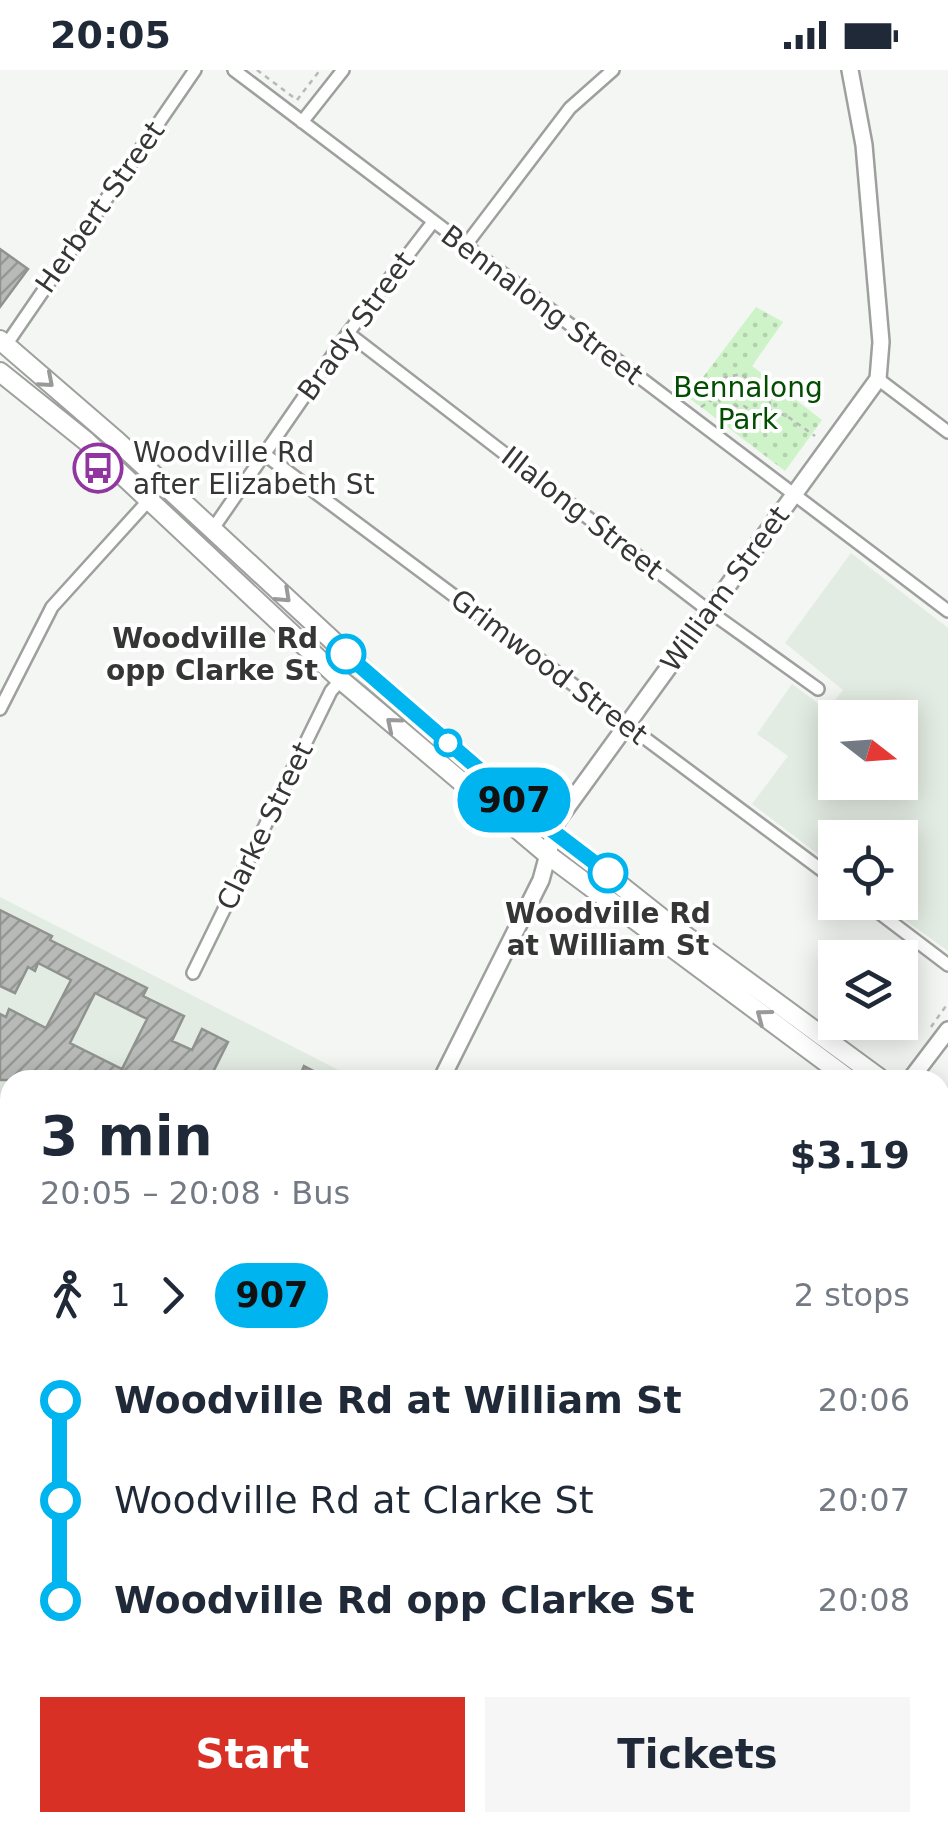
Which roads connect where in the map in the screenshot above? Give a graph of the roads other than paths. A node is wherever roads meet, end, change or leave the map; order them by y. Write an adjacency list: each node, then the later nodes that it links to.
1 (194, 70): 10 (street, Herbert Street)
2 (234, 70): 6 (street, Bennalong Street)
3 (343, 70): 6 (street)
4 (613, 70): 8 (street)
5 (850, 70): 12 (street)
6 (302, 122): 7 (street, Bennalong Street)
7 (433, 222): 8 (street, Bennalong Street); 9 (street, Brady Street)
8 (465, 246): 15 (street, Bennalong Street)
9 (348, 333): 14 (street, Brady Street); 18 (street, Illalong Street)
10 (3, 342): 17 (main road, one-way to 17)
11 (0, 372): 16 (main road)
12 (878, 379): 13 (street); 15 (street, William Street)
13 (948, 432)
14 (264, 454): 17 (street, Brady Street); 23 (street, Grimwood Street)
15 (793, 496): 18 (street, William Street); 19 (street, Bennalong Street)
16 (149, 500): 20 (main road); 22 (street)
17 (212, 530): 24 (main road, one-way to 24)
18 (709, 610): 21 (street, Illalong Street); 23 (street, William Street)
19 (948, 611)
20 (341, 680): 25 (main road, one-way to 20); 29 (street, Clarke Street)
21 (818, 689)
22 (0, 710)
23 (626, 724): 24 (street, William Street); 26 (street, Grimwood Street)
24 (553, 833): 25 (street, William Street); 33 (main road)
25 (548, 855): 31 (street, William Street); 32 (main road, one-way to 25)
26 (818, 867)
27 (889, 920): 28 (street)
28 (948, 964)
29 (193, 973)
30 (948, 1030): 34 (street)
31 (445, 1070)
32 (832, 1070)
33 (868, 1070)
34 (918, 1070)

